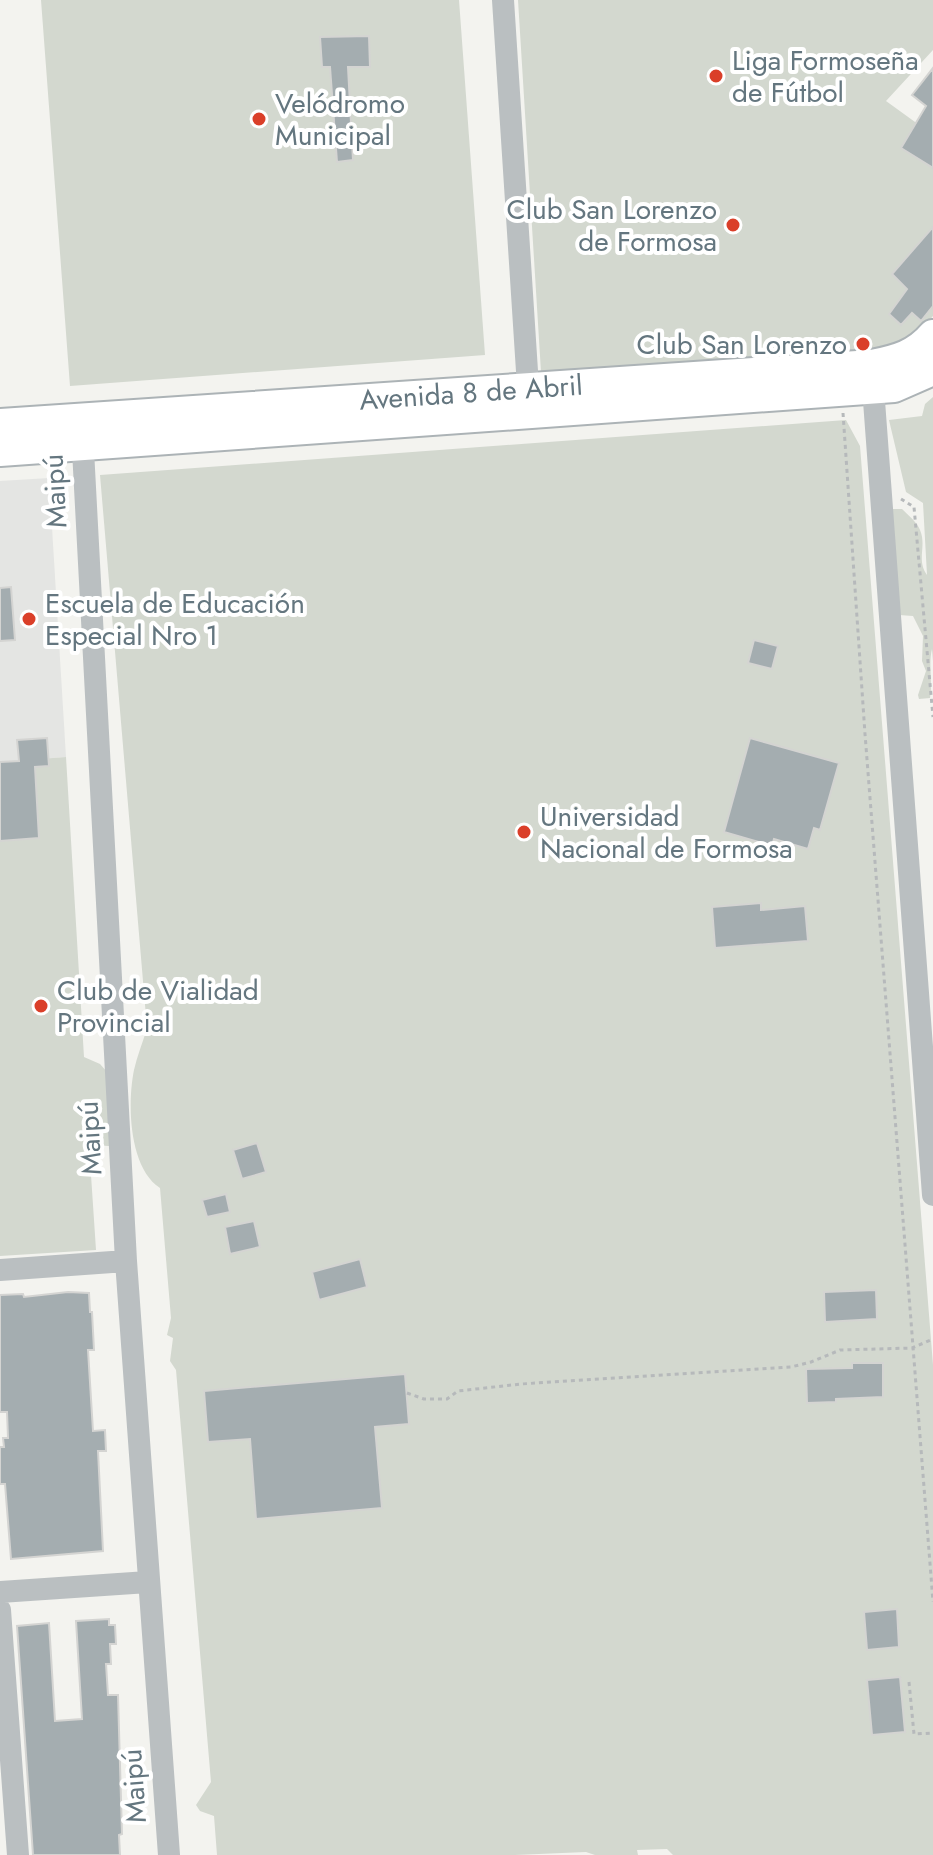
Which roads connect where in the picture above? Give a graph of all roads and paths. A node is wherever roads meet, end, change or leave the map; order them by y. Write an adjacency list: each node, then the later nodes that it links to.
1 (503, 0): 6 (street)
2 (933, 335): 4 (main road, Avenida 8 de Abril)
3 (933, 370): 4 (main road, Avenida 8 de Abril)
4 (872, 377): 5 (main road, Avenida 8 de Abril); 6 (main road, Avenida 8 de Abril); 14 (street)
5 (842, 391): 6 (main road, Avenida 8 de Abril); 18 (path)
6 (529, 401): 8 (main road, Avenida 8 de Abril)
7 (0, 424): 8 (main road, Avenida 8 de Abril)
8 (82, 432): 9 (main road, Avenida 8 de Abril); 15 (street, Maipú)
9 (0, 451)
10 (901, 499): 12 (path)
11 (933, 618): 12 (path)
12 (924, 619): 13 (path)
13 (933, 717)
14 (933, 1195)
15 (126, 1261): 16 (street); 20 (street, Maipú)
16 (0, 1270)
17 (933, 1339): 18 (path)
18 (912, 1348): 19 (path); 22 (path)
19 (407, 1393)
20 (148, 1582): 21 (street); 27 (street, Maipú)
21 (0, 1592)
22 (933, 1602)
23 (0, 1610): 26 (street)
24 (909, 1682): 25 (path)
25 (933, 1733)
26 (18, 1855)
27 (169, 1855)

